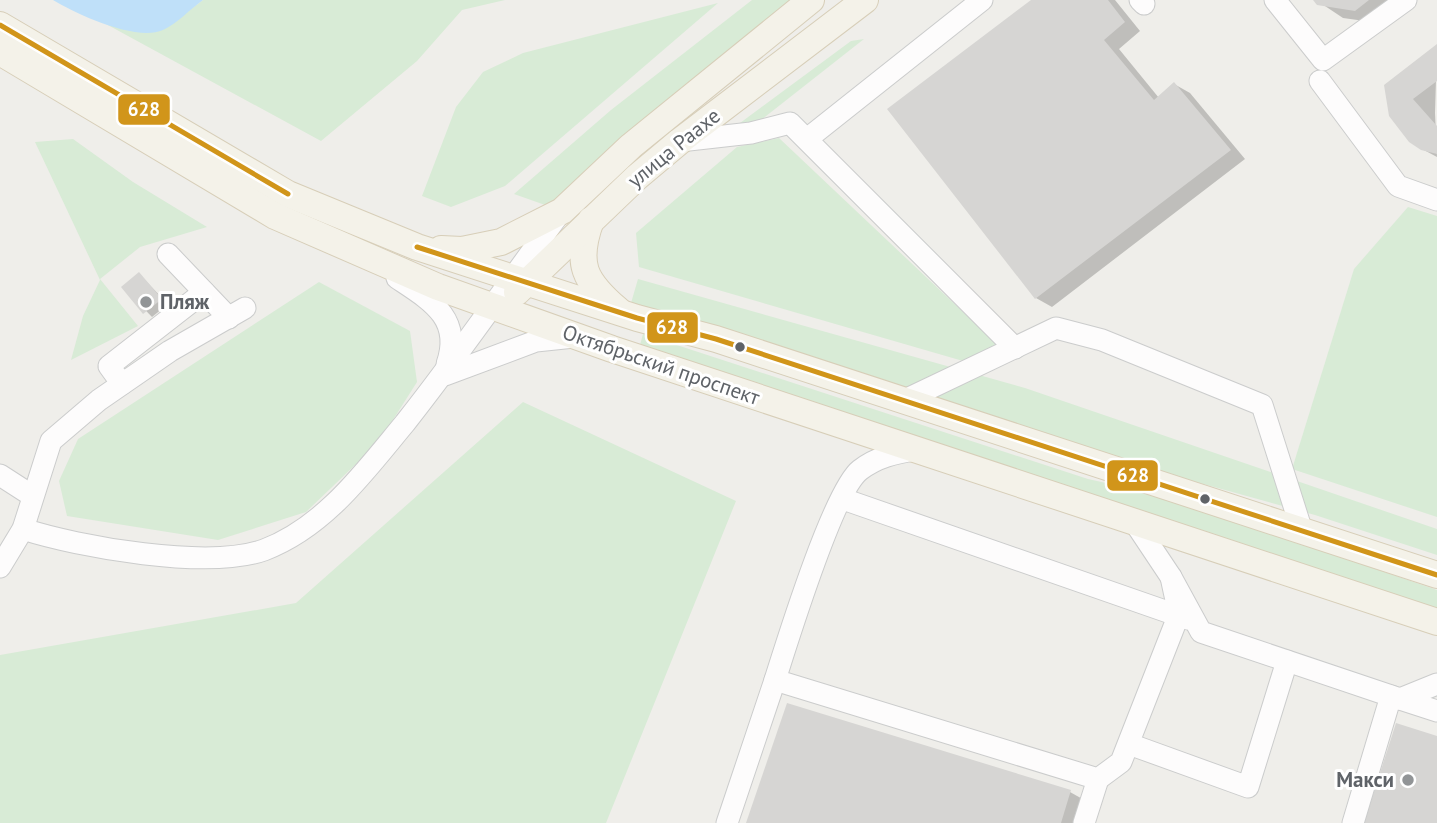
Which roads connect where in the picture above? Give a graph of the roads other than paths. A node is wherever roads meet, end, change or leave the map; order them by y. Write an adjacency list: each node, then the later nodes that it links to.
1 (811, 0): 12 (main road, улица Раахе)
2 (865, 0): 10 (main road, улица Раахе)
3 (982, 0): 9 (street)
4 (1275, 0): 5 (street)
5 (1406, 0)
6 (0, 25): 14 (main road, Октябрьский проспект)
7 (0, 52): 16 (main road, Октябрьский проспект)
8 (1320, 81): 11 (street)
9 (807, 139): 10 (street); 22 (street)
10 (680, 141): 13 (main road, улица Раахе)
11 (1437, 200)
12 (562, 211): 14 (main road, улица Раахе); 17 (street)
13 (591, 220): 17 (main road, улица Раахе); 20 (main road)
14 (417, 247): 17 (main road, Октябрьский проспект)
15 (168, 254): 18 (street)
16 (361, 255): 19 (main road, Октябрьский проспект); 24 (street)
17 (519, 281): 19 (main road, улица Раахе); 20 (main road, Октябрьский проспект)
18 (204, 292): 25 (street); 25 (street)
19 (492, 307): 21 (main road, Октябрьский проспект); 24 (street)
20 (630, 315): 23 (main road); 26 (main road)
21 (577, 337): 23 (main road, Октябрьский проспект); 24 (street)
22 (1015, 348): 26 (street); 32 (street)
23 (624, 353): 27 (main road, Октябрьский проспект)
24 (443, 376): 33 (street)
25 (122, 384): 29 (street)
26 (905, 400): 32 (main road)
27 (915, 450): 30 (street); 31 (main road, Октябрьский проспект)
28 (0, 475): 29 (street)
29 (31, 495): 33 (street)
30 (843, 499): 36 (street); 39 (street)
31 (1135, 523): 36 (street); 37 (main road, Октябрьский проспект)
32 (1301, 528): 35 (main road)
33 (23, 529): 34 (street)
34 (0, 568)
35 (1437, 575)
36 (1188, 619): 38 (street); 43 (street)
37 (1437, 622)
38 (1287, 661): 41 (street); 43 (street)
39 (775, 680): 44 (street); 45 (street)
40 (1437, 684): 41 (street)
41 (1395, 697): 42 (street); 47 (street)
42 (1437, 711)
43 (1129, 744): 44 (street)
44 (1098, 779): 46 (street)
45 (727, 823)
46 (1084, 823)
47 (1353, 823)

